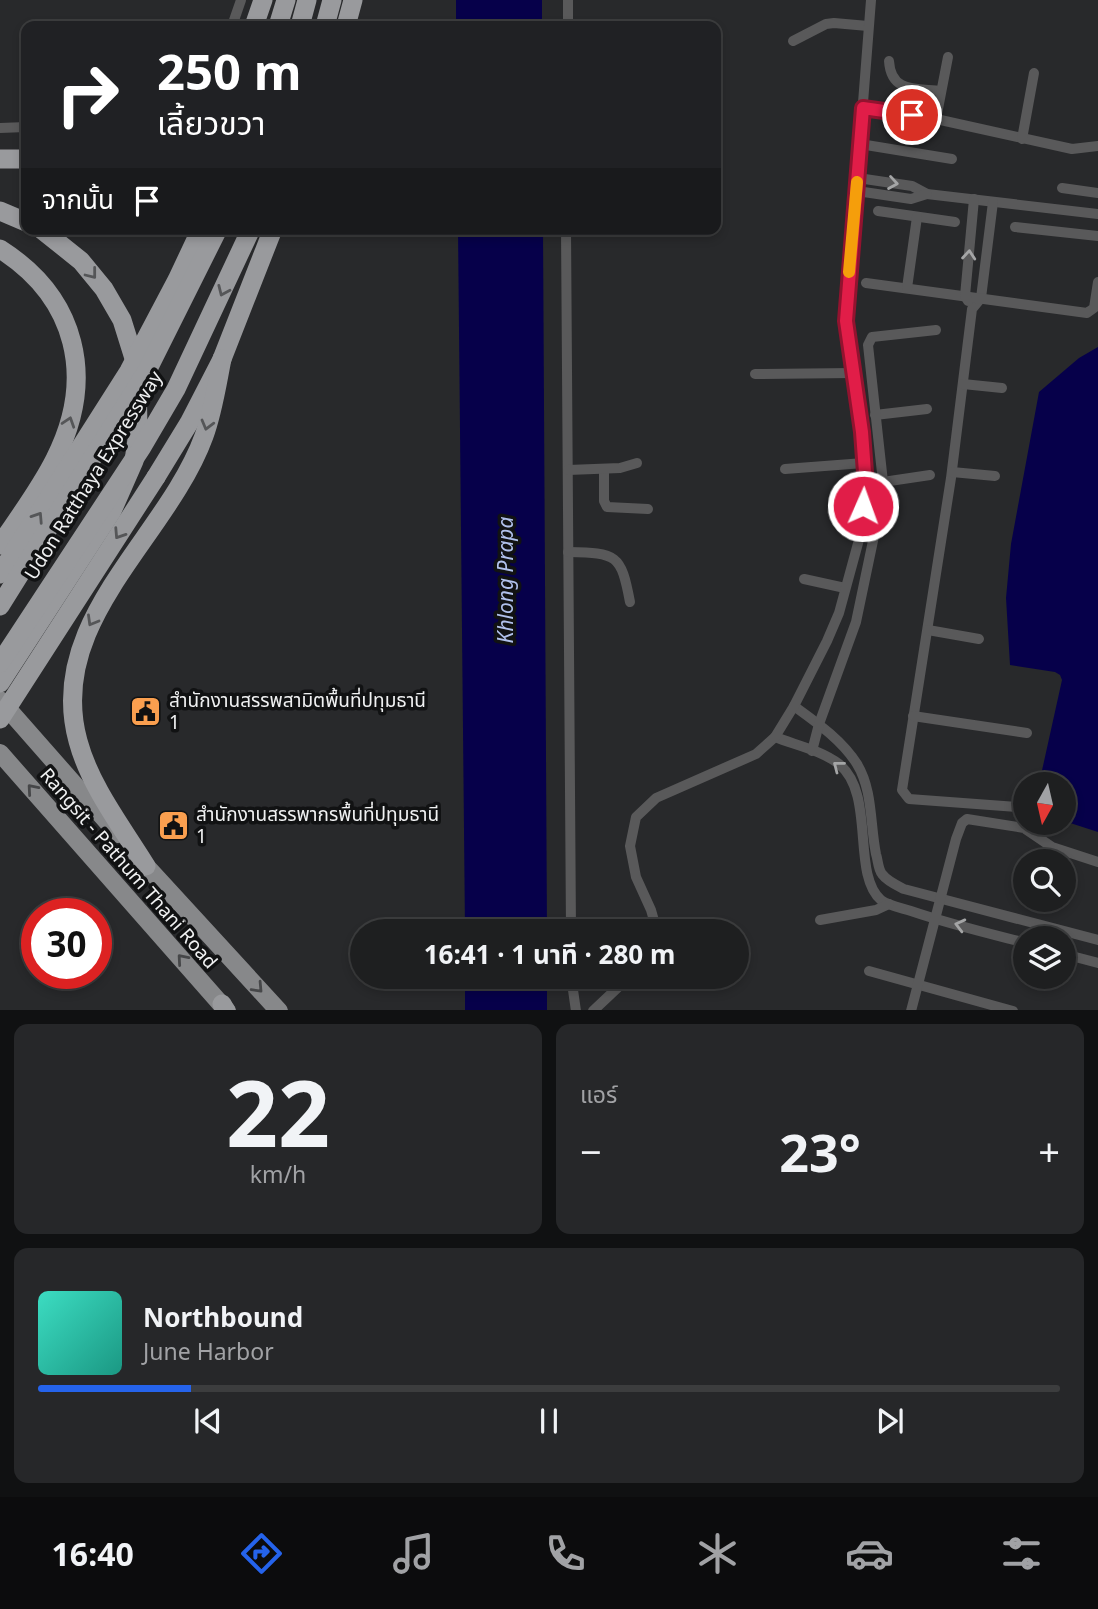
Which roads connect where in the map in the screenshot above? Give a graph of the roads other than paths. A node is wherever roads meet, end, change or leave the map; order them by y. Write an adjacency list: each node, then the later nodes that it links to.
1 (241, 0): 9 (street)
2 (263, 0): 10 (highway)
3 (286, 0): 11 (highway)
4 (307, 0): 12 (highway)
5 (332, 0): 13 (highway)
6 (353, 0): 14 (highway)
7 (568, 0): 15 (street)
8 (871, 0): 16 (street)
9 (234, 21)
10 (256, 21)
11 (280, 21)
12 (301, 21)
13 (326, 21)
14 (347, 21)
15 (568, 21)
16 (868, 26): 17 (street); 22 (street)
17 (793, 41)
18 (948, 57): 21 (street)
19 (889, 61): 21 (street)
20 (1034, 73): 26 (street)
21 (942, 91): 23 (street)
22 (863, 108): 23 (street); 27 (street)
23 (936, 119): 26 (street)
24 (21, 127): 25 (street)
25 (0, 128)
26 (1022, 139): 28 (street)
27 (860, 144): 31 (street); 32 (street)
28 (1098, 146)
29 (0, 159): 30 (highway)
30 (21, 159)
31 (952, 159)
32 (858, 178): 34 (street); 36 (street, one-way to 36)
33 (1062, 188): 35 (street)
34 (857, 191): 36 (street); 62 (street)
35 (1098, 193)
36 (927, 194): 37 (street)
37 (974, 199): 38 (street); 57 (street, one-way to 37)
38 (993, 202): 41 (street); 58 (street)
39 (0, 211): 43 (highway)
40 (878, 211): 42 (street)
41 (1098, 214)
42 (918, 217): 44 (street); 56 (street)
43 (21, 220)
44 (955, 222)
45 (1015, 227): 52 (street)
46 (49, 235): 88 (highway, one-way to 88)
47 (198, 235): 80 (highway, one-way to 47, bridge)
48 (215, 235): 84 (highway, Udon Ratthaya Expressway, bridge)
49 (248, 235): 87 (highway, Udon Ratthaya Expressway, one-way to 87, bridge)
50 (271, 235): 61 (highway)
51 (566, 235): 72 (street)
52 (1098, 236)
53 (0, 249): 78 (highway, one-way to 53)
54 (1098, 282): 58 (street)
55 (866, 283): 56 (street)
56 (907, 288): 57 (street)
57 (965, 296): 58 (street); 59 (street)
58 (981, 298): 59 (street)
59 (972, 309): 64 (street)
60 (936, 330): 67 (street)
61 (222, 359): 92 (highway, one-way to 92, bridge); 100 (highway, one-way to 100)
62 (853, 373): 63 (street); 69 (street)
63 (755, 374)
64 (962, 384): 65 (street); 73 (street)
65 (1002, 388)
66 (927, 409): 67 (street)
67 (875, 415): 76 (street)
68 (637, 463): 70 (street)
69 (864, 463): 71 (street); 82 (street)
70 (604, 469): 72 (street); 77 (street)
71 (785, 469)
72 (568, 470): 79 (street)
73 (952, 472): 75 (street); 85 (street)
74 (930, 475): 76 (street)
75 (995, 476)
76 (883, 482): 93 (street)
77 (648, 509)
78 (0, 545)
79 (568, 552): 83 (street); 103 (street)
80 (0, 573)
81 (804, 579): 82 (street)
82 (845, 588): 90 (street)
83 (630, 602)
84 (0, 606)
85 (928, 630): 86 (street); 91 (street)
86 (979, 639)
87 (0, 663)
88 (0, 683)
89 (0, 700): 100 (main road, Rangsit - Pathum Thani Road)
90 (794, 706): 93 (street); 95 (street)
91 (913, 716): 94 (street); 98 (street)
92 (0, 719)
93 (819, 724): 96 (street); 101 (street)
94 (1027, 733)
95 (775, 737): 96 (street); 104 (street)
96 (812, 751): 102 (street, one-way to 96)
97 (0, 753): 115 (main road, Rangsit - Pathum Thani Road, one-way to 97)
98 (1013, 807)
99 (1098, 862): 101 (street)
100 (146, 866): 116 (main road, Rangsit - Pathum Thani Road, one-way to 116)
101 (939, 897): 105 (street); 108 (street)
102 (889, 904): 105 (street); 106 (street)
103 (571, 919)
104 (654, 919)
105 (934, 919): 107 (street, one-way to 105); 112 (street)
106 (820, 920)
107 (1013, 940)
108 (1098, 940)
109 (1076, 957): 110 (street)
110 (1098, 963)
111 (869, 971): 112 (street)
112 (917, 986): 119 (street); 120 (street)
113 (573, 989): 117 (street)
114 (616, 989): 118 (street)
115 (225, 1008)
116 (279, 1010)
117 (576, 1010)
118 (593, 1010)
119 (911, 1010)
120 (1013, 1010)

